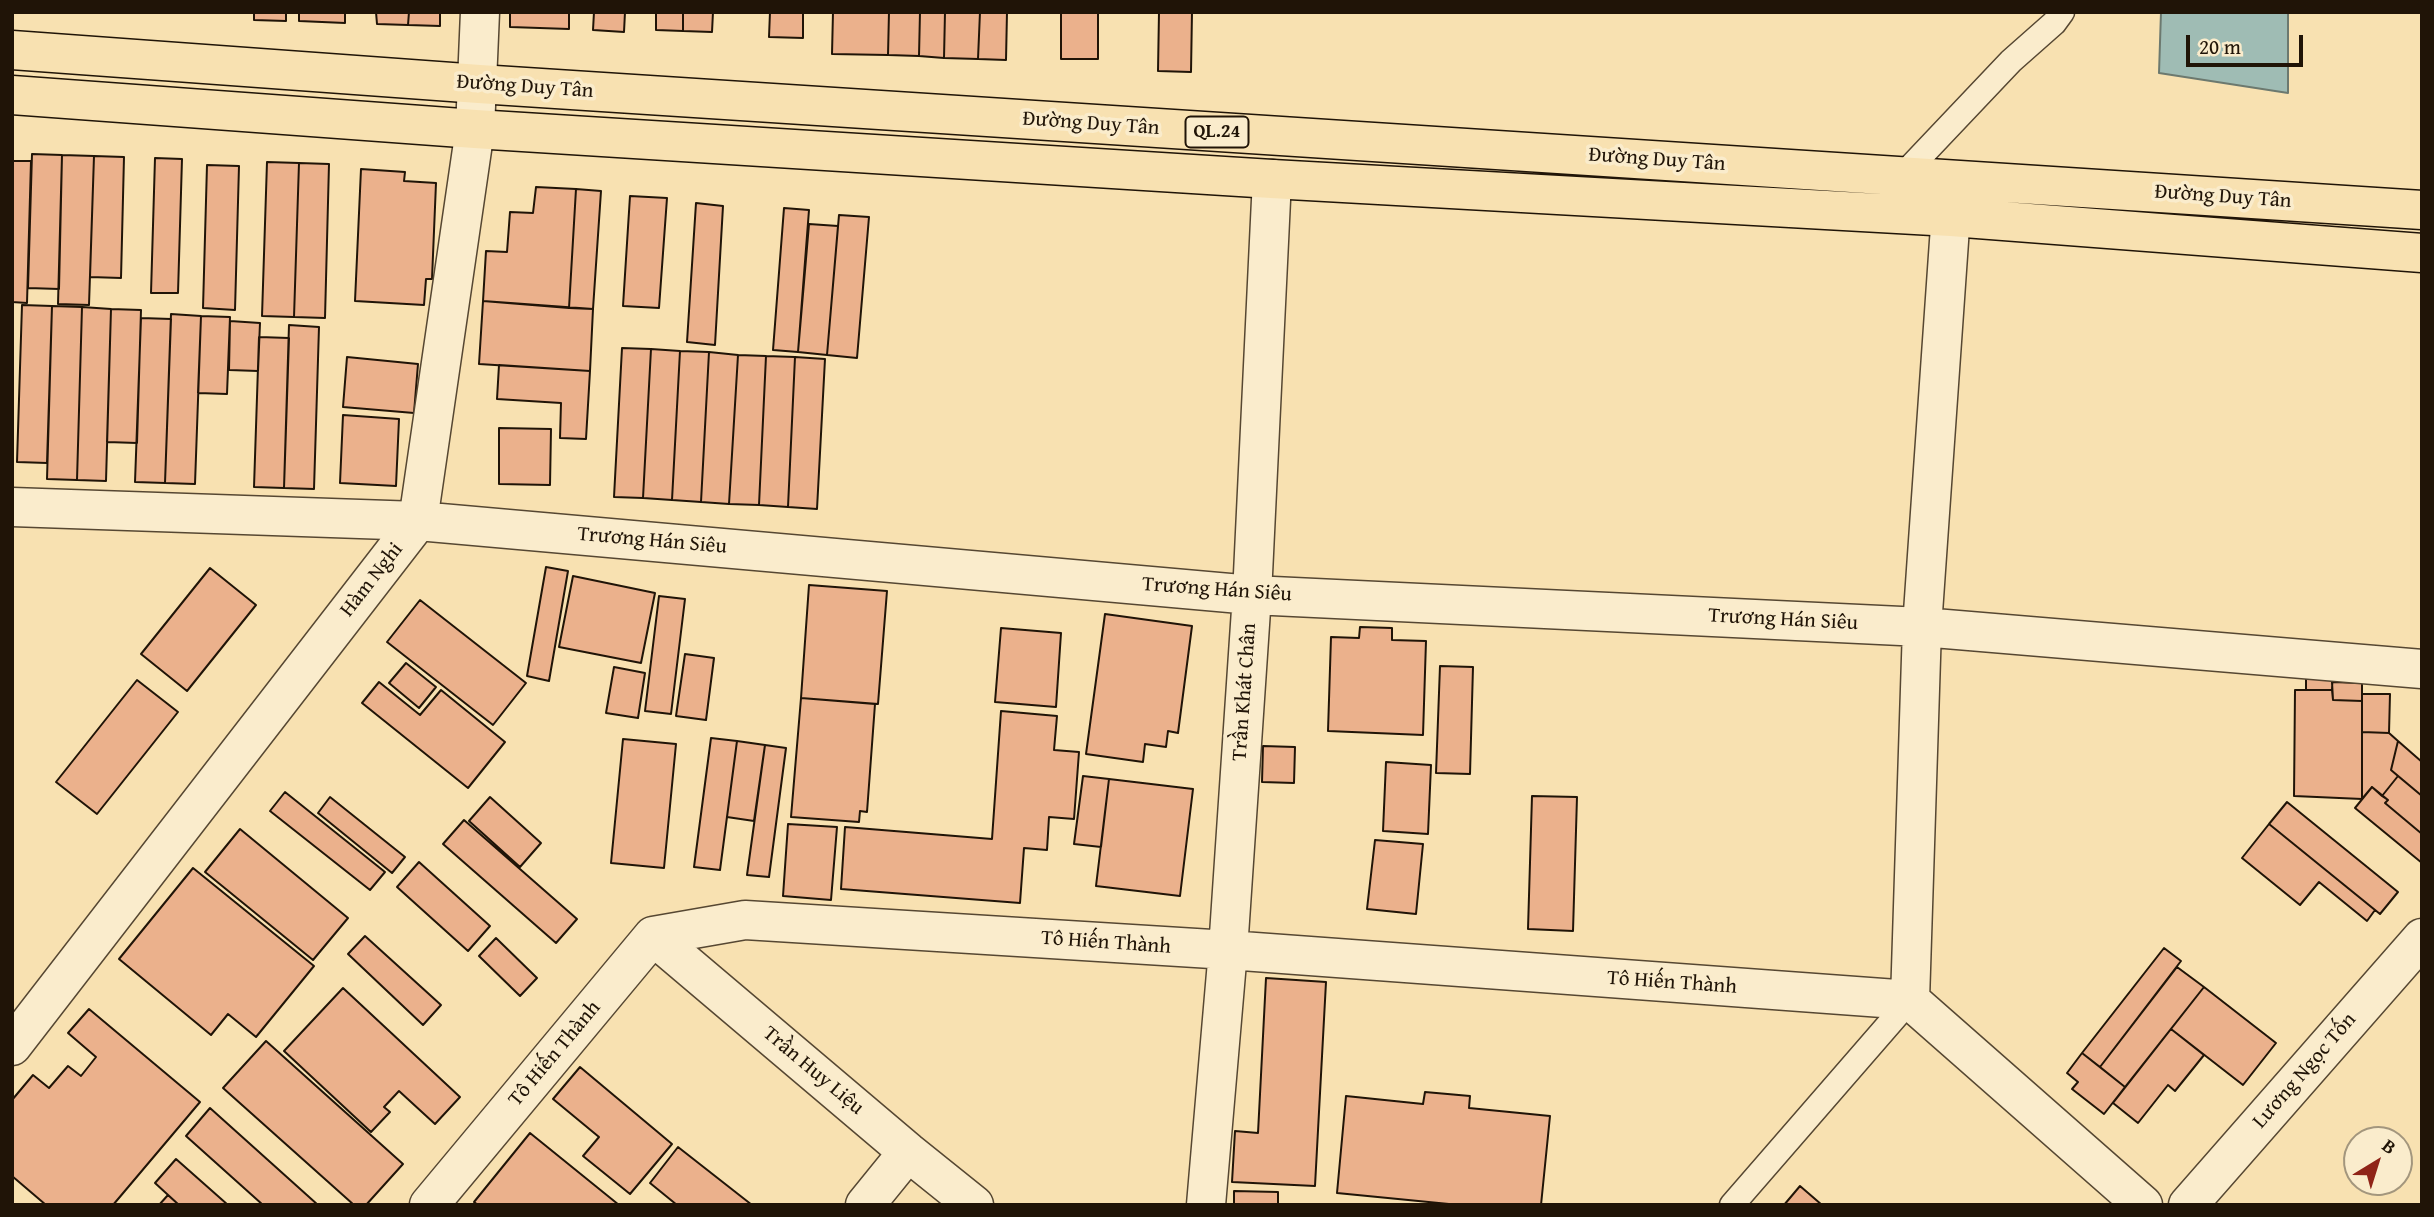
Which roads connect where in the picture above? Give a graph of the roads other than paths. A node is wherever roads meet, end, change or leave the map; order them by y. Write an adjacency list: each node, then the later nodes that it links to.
1 (480, 12): 4 (street, Hàm Nghi)
2 (2062, 12): 7 (lane)
3 (12, 50): 4 (main road, Đường Duy Tân / QL.24)
4 (478, 84): 6 (street, Hàm Nghi); 7 (main road, Đường Duy Tân / QL.24)
5 (12, 95): 6 (main road, Đường Duy Tân / QL.24)
6 (475, 129): 8 (main road, Đường Duy Tân / QL.24); 14 (street, Hàm Nghi)
7 (1902, 176): 9 (main road, Đường Duy Tân / QL.24)
8 (1272, 179): 11 (main road, Đường Duy Tân / QL.24); 15 (street, Trần Khát Chân)
9 (1953, 179): 10 (main road, Đường Duy Tân / QL.24); 11 (street)
10 (2422, 210)
11 (1951, 217): 12 (main road, Đường Duy Tân / QL.24); 16 (street)
12 (2422, 253)
13 (12, 507): 14 (street, Trương Hán Siêu)
14 (418, 521): 15 (street, Trương Hán Siêu); 22 (street, Hàm Nghi)
15 (1252, 595): 16 (street, Trương Hán Siêu); 20 (street, Trần Khát Chân)
16 (1922, 627): 17 (street, Trương Hán Siêu); 21 (street)
17 (2422, 670)
18 (653, 936): 20 (street, Tô Hiến Thành); 23 (street, Trần Huy Liệu); 24 (street, Tô Hiến Thành)
19 (2422, 938): 30 (street, Lương Ngọc Tốn)
20 (1228, 950): 21 (street, Tô Hiến Thành); 27 (street, Trần Khát Chân)
21 (1910, 1000): 28 (lane); 29 (street)
22 (12, 1046)
23 (908, 1152): 25 (street); 26 (street, Trần Huy Liệu)
24 (429, 1205)
25 (865, 1205)
26 (974, 1205)
27 (1206, 1205)
28 (1732, 1205)
29 (2143, 1205)
30 (2188, 1205)

